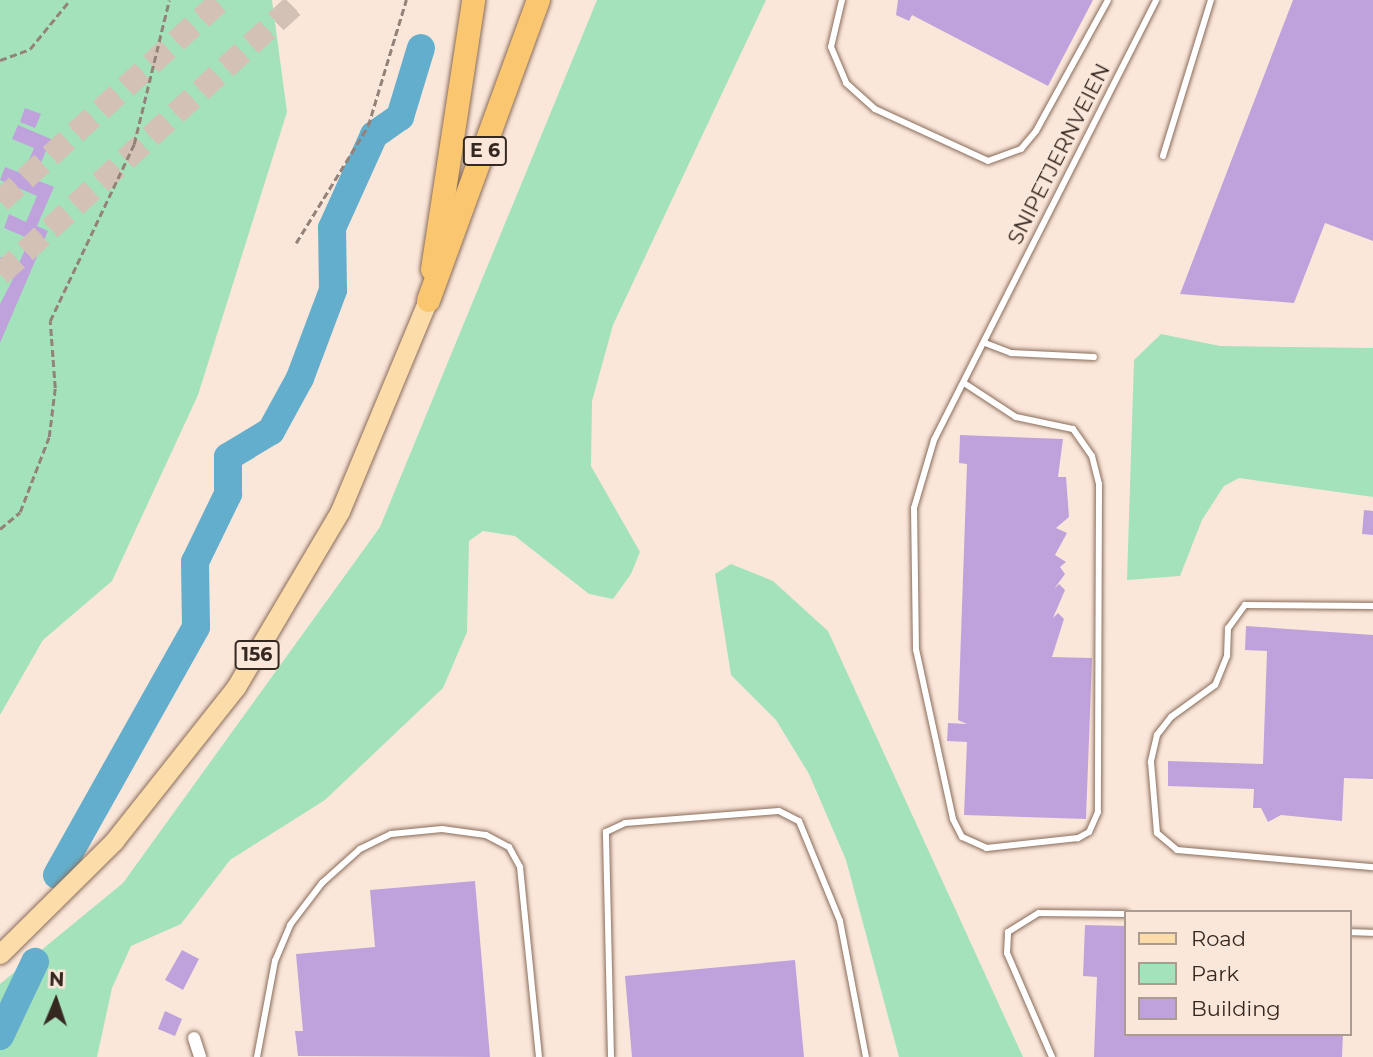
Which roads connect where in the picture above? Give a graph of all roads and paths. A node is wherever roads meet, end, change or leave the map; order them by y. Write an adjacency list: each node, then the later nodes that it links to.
1 (70, 0): 10 (path)
2 (169, 0): 17 (path)
3 (407, 0): 12 (path)
4 (473, 0): 13 (highway, E 6)
5 (538, 0): 13 (highway, E 6)
6 (842, 0): 7 (lane, SNIPETJERNVEIEN)
7 (1108, 0)
8 (1156, 0): 14 (lane, SNIPETJERNVEIEN)
9 (1211, 0): 11 (lane)
10 (0, 60)
11 (1163, 156)
12 (296, 243)
13 (428, 300): 23 (main road, 156)
14 (985, 343): 15 (lane); 16 (lane, SNIPETJERNVEIEN)
15 (1094, 357)
16 (964, 383): 16 (lane, SNIPETJERNVEIEN)
17 (0, 529)
18 (1373, 607): 19 (lane)
19 (1373, 867)
20 (1124, 914): 30 (lane)
21 (1352, 932): 22 (lane)
22 (1373, 933)
23 (0, 954)
24 (194, 1038): 25 (street)
25 (200, 1057)
26 (257, 1057): 27 (lane)
27 (539, 1057)
28 (611, 1057): 29 (lane)
29 (866, 1057)
30 (1052, 1057)

